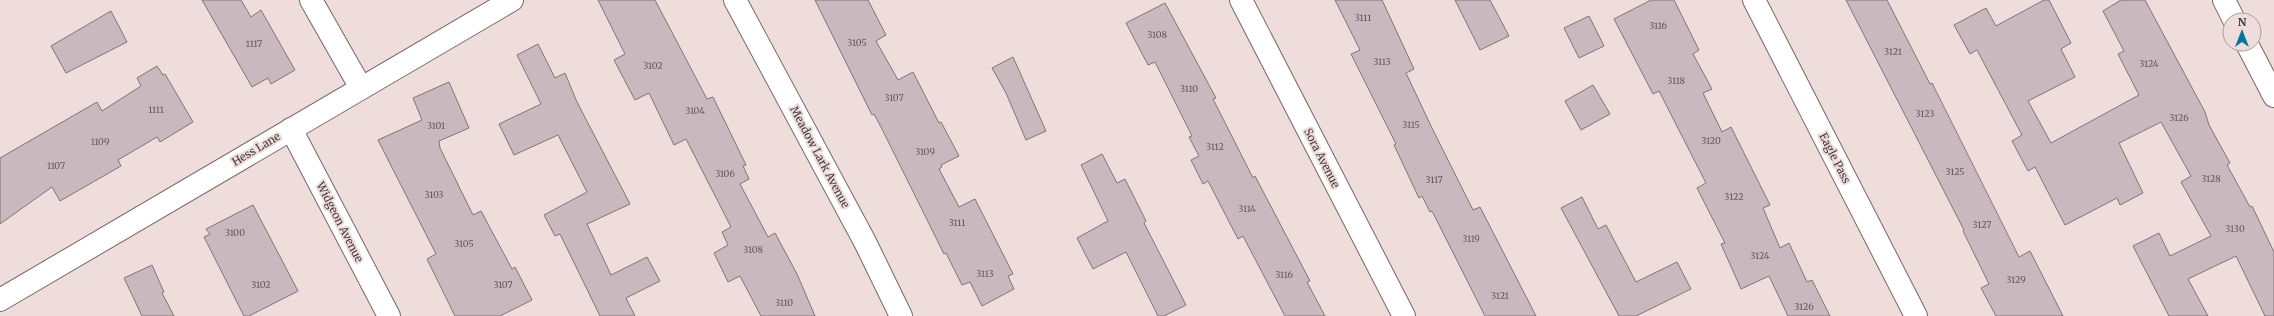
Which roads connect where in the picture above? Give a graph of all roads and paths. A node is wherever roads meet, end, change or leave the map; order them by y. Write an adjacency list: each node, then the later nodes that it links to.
1 (311, 0): 9 (street)
2 (512, 0): 9 (street, Hess Lane)
3 (735, 0): 14 (street, Meadow Lark Avenue)
4 (1241, 0): 15 (street, Sora Avenue)
5 (1754, 0): 16 (street, Eagle Pass)
6 (2224, 0): 7 (street)
7 (2230, 12)
8 (2251, 52): 10 (street)
9 (361, 88): 11 (street, Hess Lane)
10 (2274, 96)
11 (291, 129): 12 (street, Hess Lane); 13 (street, Widgeon Avenue)
12 (0, 300)
13 (389, 316)
14 (901, 316)
15 (1404, 316)
16 (1916, 316)

